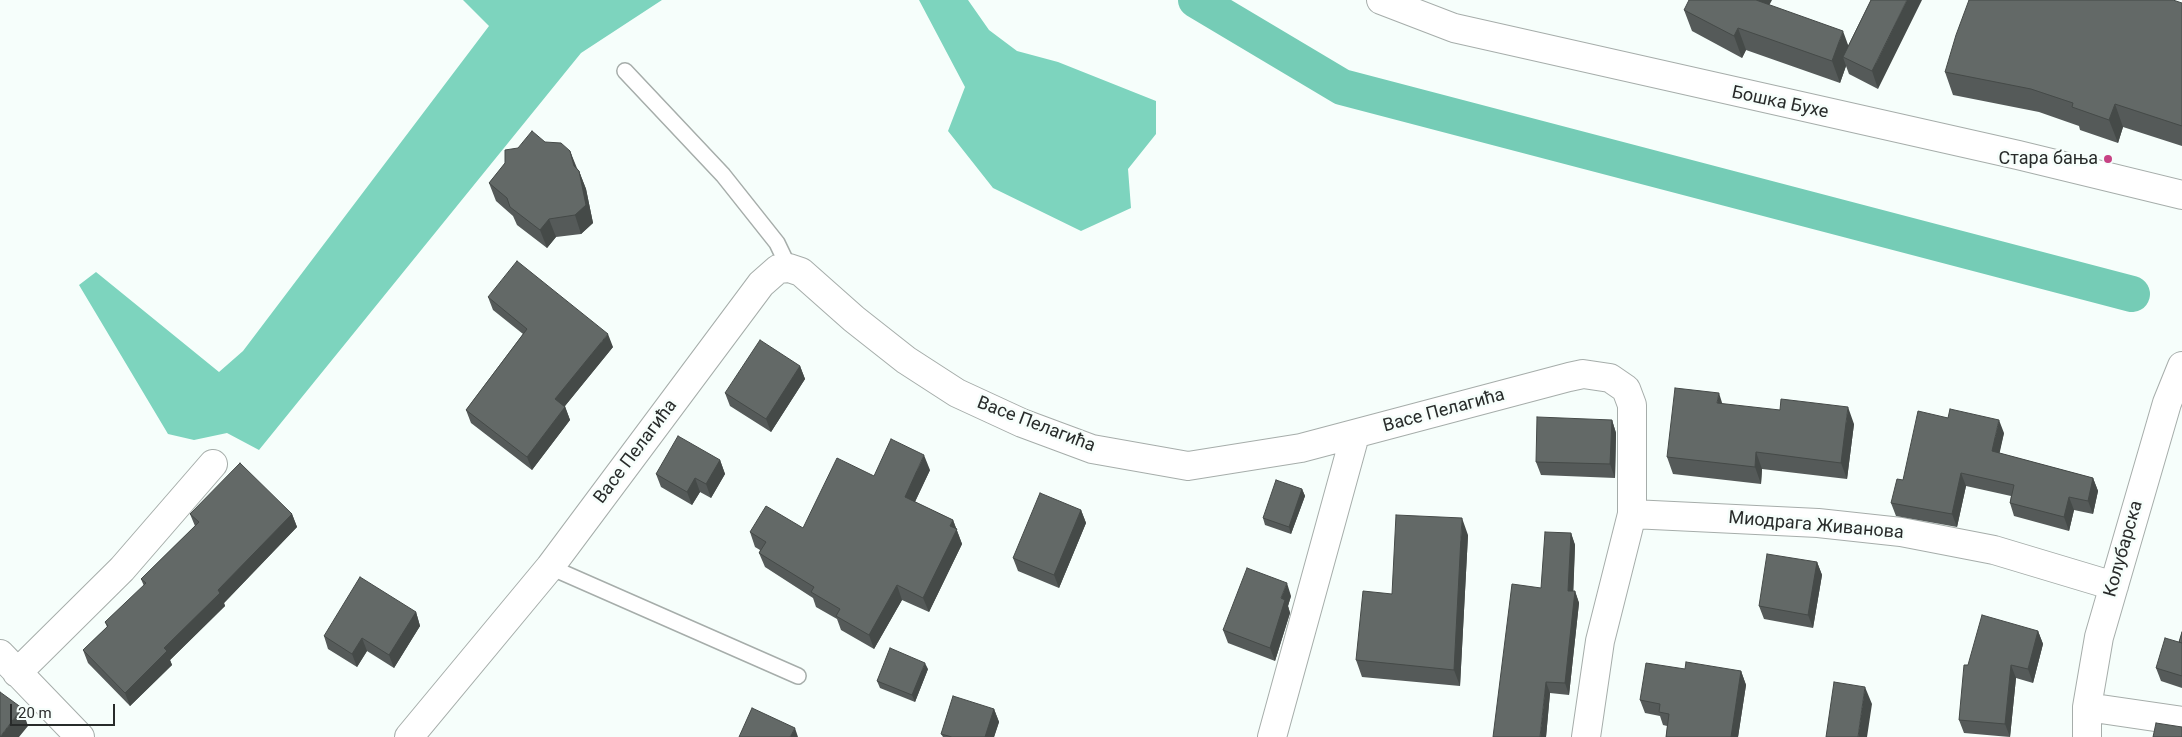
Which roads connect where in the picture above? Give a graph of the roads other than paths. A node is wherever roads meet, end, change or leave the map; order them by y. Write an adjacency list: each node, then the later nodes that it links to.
1 (1382, 0): 3 (street, Бошка Бухе)
2 (625, 71): 4 (lane)
3 (2182, 195)
4 (789, 268): 6 (street, Васе Пелагића); 9 (street, Васе Пелагића)
5 (2182, 366): 10 (street, Колубарска)
6 (1355, 435): 8 (street, Васе Пелагића); 17 (street)
7 (213, 464): 11 (street)
8 (1632, 514): 10 (street, Миодрага Живанова); 18 (street, Васе Пелагића)
9 (550, 567): 12 (lane); 15 (street, Васе Пелагића)
10 (2114, 586): 13 (street, Колубарска)
11 (9, 664): 16 (street)
12 (798, 676)
13 (2087, 707): 14 (street); 19 (street, Колубарска)
14 (2182, 721)
15 (417, 735)
16 (80, 737)
17 (1272, 737)
18 (1586, 737)
19 (2087, 737)

